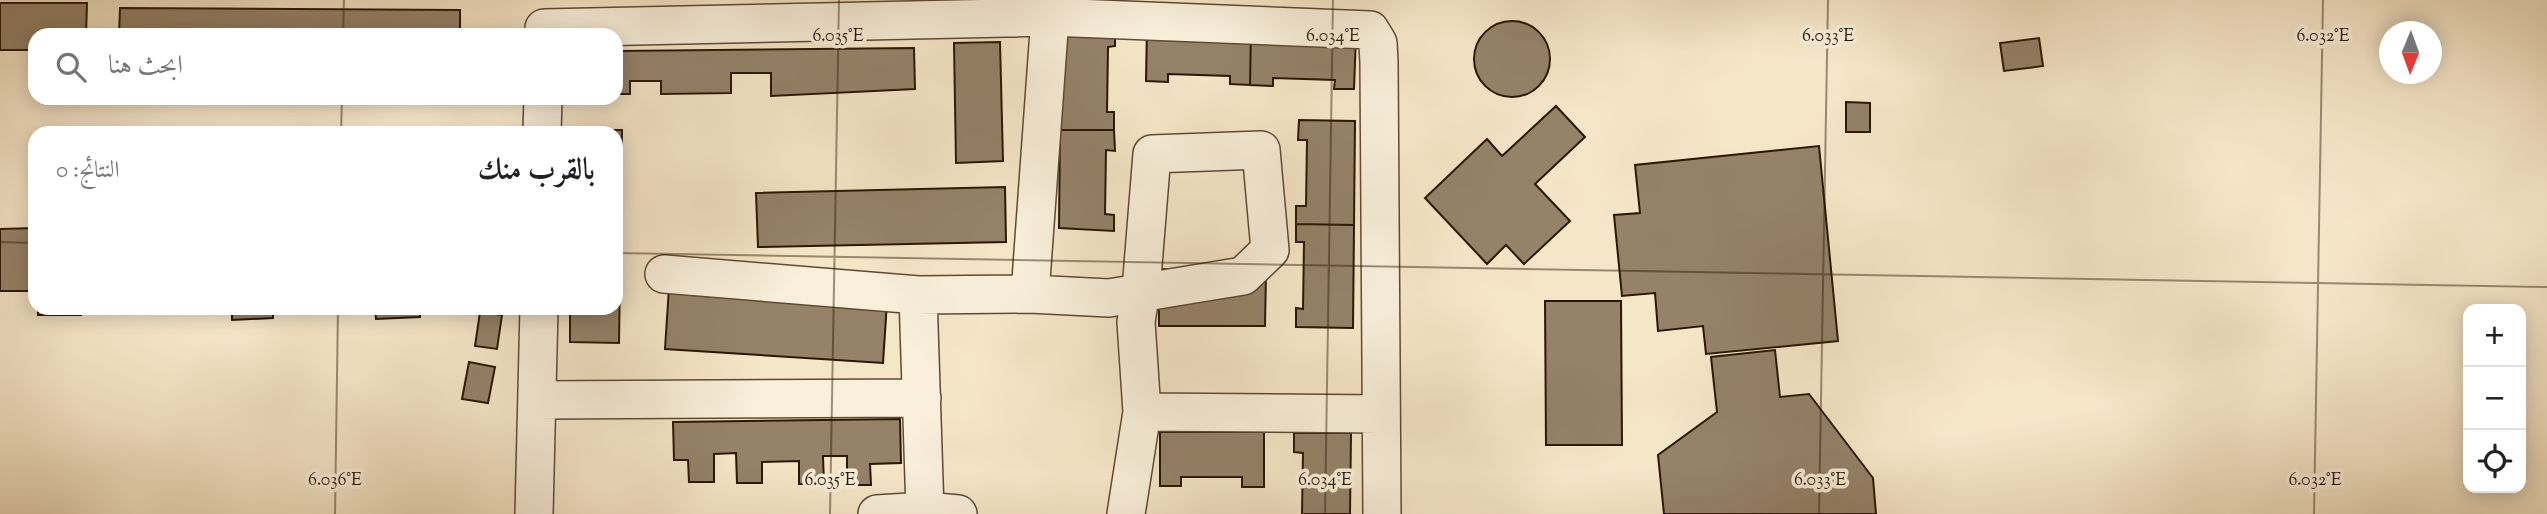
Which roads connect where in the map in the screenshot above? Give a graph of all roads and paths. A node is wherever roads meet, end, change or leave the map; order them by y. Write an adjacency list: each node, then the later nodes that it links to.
1 (1049, 17): 2 (street); 7 (street); 13 (street)
2 (545, 21)
3 (543, 105): 4 (street)
4 (542, 126)
5 (664, 274): 8 (street)
6 (1141, 290): 6 (street); 7 (street); 12 (street)
7 (1030, 294): 8 (street)
8 (919, 295): 10 (street)
9 (539, 315): 11 (street)
10 (922, 398): 11 (street); 14 (street)
11 (537, 400): 15 (street)
12 (1142, 412): 13 (street); 17 (street)
13 (1381, 414): 18 (street)
14 (942, 513): 16 (street)
15 (534, 514)
16 (877, 514)
17 (1126, 514)
18 (1382, 514)

